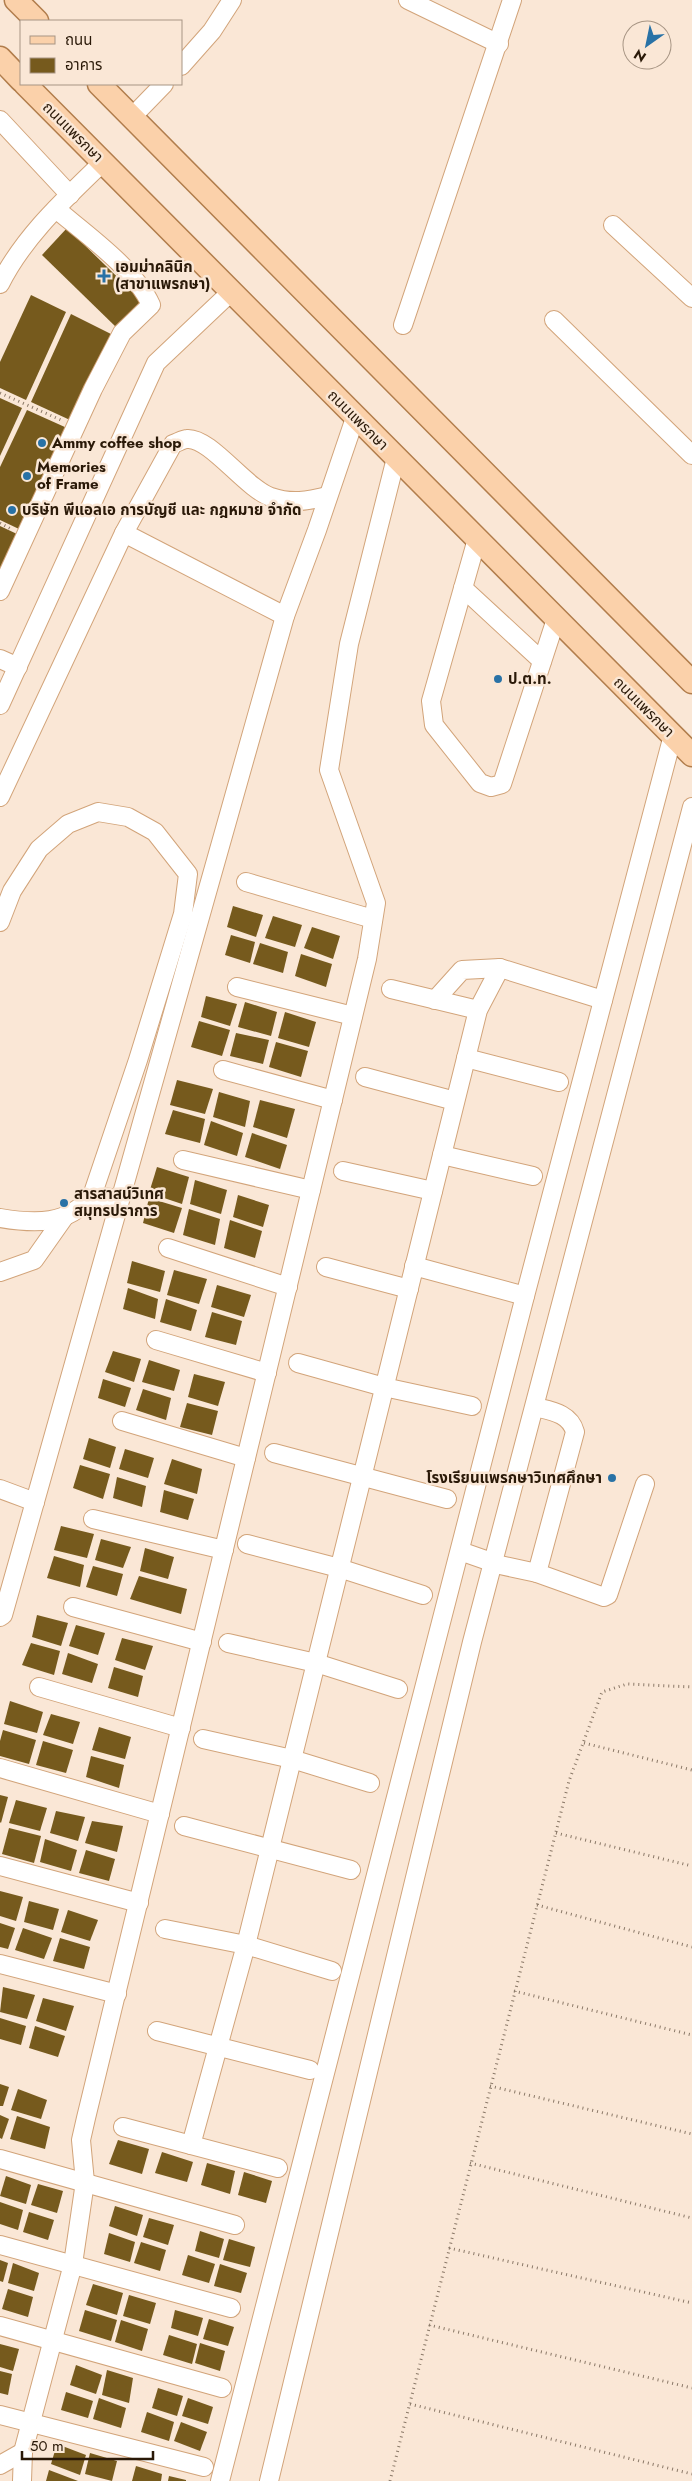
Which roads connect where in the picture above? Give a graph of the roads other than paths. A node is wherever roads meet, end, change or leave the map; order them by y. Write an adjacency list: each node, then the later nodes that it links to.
1 (16, 0): 5 (main road)
2 (232, 0): 7 (street)
3 (408, 0): 6 (street)
4 (512, 0): 6 (street)
5 (36, 20)
6 (499, 44): 23 (street)
7 (182, 65)
8 (11, 73): 9 (main road, ถนนแพรกษา)
9 (20, 82)
10 (23, 85): 15 (main road, ถนนแพรกษา)
11 (100, 85): 13 (main road)
12 (163, 85): 13 (street)
13 (132, 117): 37 (main road)
14 (0, 120): 16 (street)
15 (103, 162): 16 (street); 20 (main road, ถนนแพรกษา)
16 (70, 195): 17 (street)
17 (56, 209): 19 (street); 31 (street)
18 (613, 224): 21 (street)
19 (0, 284)
20 (230, 292): 24 (main road, ถนนแพรกษา); 36 (street)
21 (692, 298)
22 (554, 320): 25 (street)
23 (402, 325)
24 (355, 418): 26 (main road, ถนนแพรกษา); 27 (street)
25 (692, 455)
26 (396, 458): 29 (main road, ถนนแพรกษา); 44 (street)
27 (328, 496): 28 (street); 32 (street)
28 (124, 533): 32 (street); 41 (street)
29 (477, 540): 30 (street); 33 (main road, ถนนแพรกษา)
30 (463, 588): 35 (street); 35 (street)
31 (0, 591)
32 (285, 616): 66 (street)
33 (556, 619): 35 (street); 39 (main road, ถนนแพรกษา)
34 (0, 659): 36 (street)
35 (542, 661)
36 (18, 667): 38 (street)
37 (689, 672)
38 (0, 705)
39 (673, 735): 40 (main road, ถนนแพรกษา); 50 (street)
40 (692, 755)
41 (0, 797)
42 (692, 807): 81 (street)
43 (246, 882): 44 (street)
44 (373, 919): 52 (street)
45 (0, 922): 65 (street)
46 (500, 968): 49 (street); 50 (street); 51 (street)
47 (237, 987): 52 (street)
48 (391, 989): 49 (street)
49 (435, 1000): 51 (street)
50 (603, 1000): 75 (street)
51 (478, 1010): 53 (street)
52 (353, 1016): 57 (street)
53 (466, 1058): 56 (street); 58 (street)
54 (223, 1070): 57 (street)
55 (365, 1077): 58 (street)
56 (559, 1082)
57 (333, 1100): 63 (street)
58 (455, 1101): 59 (street)
59 (442, 1155): 62 (street); 64 (street)
60 (183, 1160): 63 (street)
61 (343, 1171): 64 (street)
62 (533, 1176)
63 (311, 1190): 73 (street)
64 (433, 1191): 70 (street)
65 (92, 1196): 66 (street); 67 (street)
66 (120, 1199): 89 (street)
67 (65, 1216): 68 (street); 72 (street)
68 (0, 1218)
69 (168, 1248): 73 (street)
70 (414, 1266): 74 (street); 75 (street)
71 (326, 1267): 74 (street)
72 (0, 1272)
73 (288, 1287): 78 (street)
74 (409, 1289): 79 (street)
75 (525, 1296): 93 (street)
76 (156, 1340): 78 (street)
77 (298, 1363): 79 (street)
78 (266, 1373): 84 (street)
79 (384, 1387): 80 (street); 85 (street)
80 (472, 1406)
81 (538, 1408): 94 (street); 96 (street)
82 (122, 1422): 84 (street)
83 (274, 1453): 85 (street)
84 (246, 1458): 92 (street)
85 (362, 1475): 88 (street); 95 (street)
86 (645, 1484): 96 (street)
87 (0, 1489): 89 (street)
88 (447, 1499)
89 (35, 1502): 99 (street)
90 (92, 1518): 92 (street)
91 (247, 1544): 95 (street)
92 (224, 1550): 100 (street)
93 (460, 1551): 94 (street); 142 (street)
94 (497, 1563): 96 (street); 143 (street)
95 (340, 1568): 97 (street); 102 (street)
96 (537, 1573)
97 (424, 1596)
98 (73, 1607): 100 (street)
99 (0, 1617)
100 (202, 1642): 105 (street)
101 (228, 1643): 102 (street)
102 (316, 1663): 104 (street); 107 (street)
103 (39, 1687): 105 (street)
104 (398, 1689)
105 (181, 1728): 110 (street)
106 (203, 1739): 107 (street)
107 (292, 1759): 109 (street); 112 (street)
108 (0, 1768): 110 (street)
109 (370, 1783)
110 (160, 1814): 115 (street)
111 (184, 1826): 112 (street)
112 (270, 1847): 114 (street); 117 (street)
113 (0, 1866): 115 (street)
114 (351, 1870)
115 (139, 1903): 120 (street)
116 (165, 1929): 117 (street)
117 (246, 1945): 119 (street); 122 (street)
118 (0, 1964): 120 (street)
119 (332, 1971)
120 (117, 1994): 128 (street)
121 (157, 2032): 122 (street)
122 (219, 2046): 123 (street); 125 (street)
123 (310, 2070)
124 (123, 2127): 125 (street)
125 (191, 2145): 127 (street)
126 (0, 2159): 128 (street)
127 (278, 2168)
128 (86, 2182): 129 (street); 131 (street)
129 (235, 2224)
130 (0, 2245): 131 (street)
131 (73, 2264): 132 (street); 134 (street)
132 (231, 2308)
133 (0, 2326): 134 (street)
134 (52, 2342): 135 (street); 137 (street)
135 (222, 2388)
136 (0, 2415): 137 (street)
137 (30, 2424): 138 (street); 140 (street)
138 (23, 2452): 139 (street); 141 (street)
139 (0, 2465)
140 (204, 2467)
141 (22, 2481)
142 (220, 2481)
143 (269, 2481)

